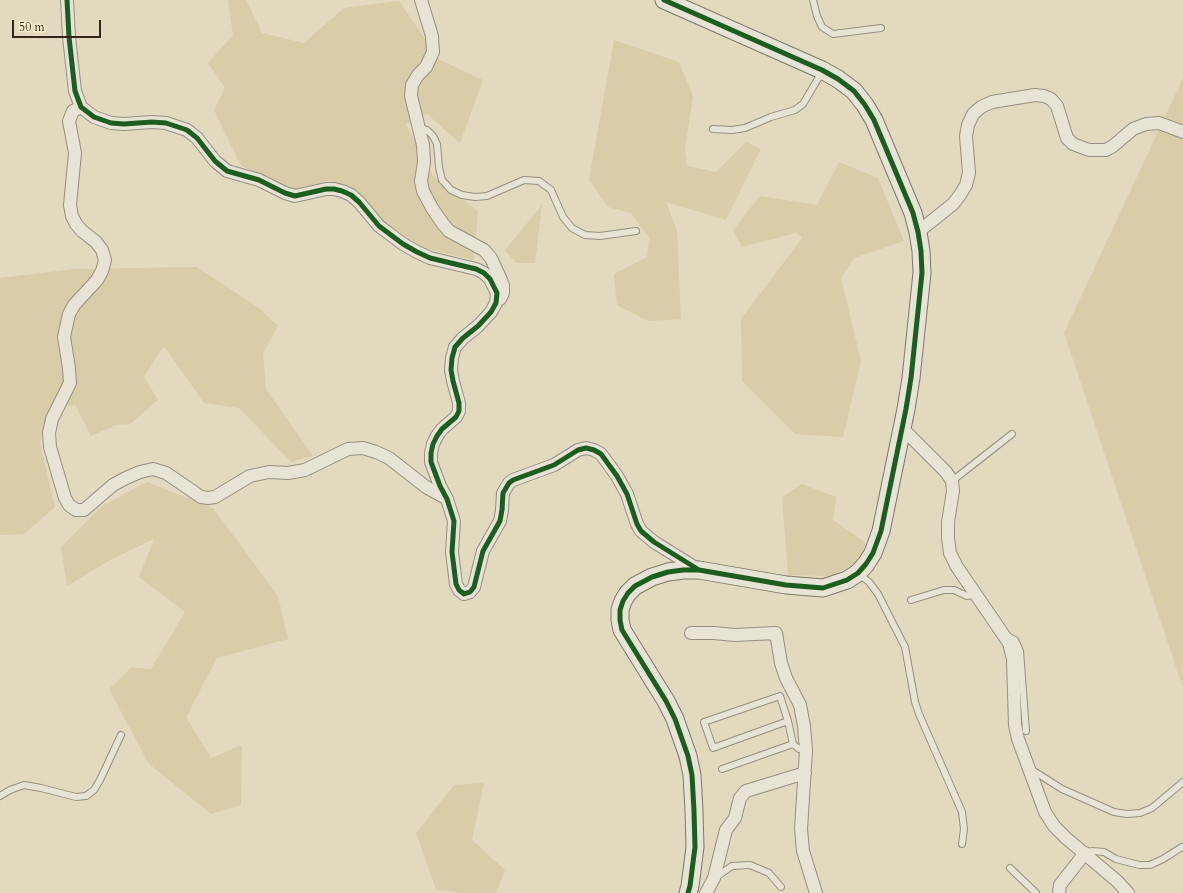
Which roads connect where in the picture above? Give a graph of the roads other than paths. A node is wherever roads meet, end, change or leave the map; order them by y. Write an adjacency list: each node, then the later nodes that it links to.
1 (67, 0): 7 (street)
2 (421, 0): 8 (street)
3 (664, 0): 6 (street)
4 (813, 0): 5 (lane)
5 (881, 28)
6 (822, 70): 9 (lane); 12 (street)
7 (81, 108): 13 (street); 17 (street)
8 (418, 127): 11 (lane); 13 (street)
9 (713, 129)
10 (1183, 132): 12 (street)
11 (636, 231)
12 (918, 232): 14 (street)
13 (496, 303): 17 (street)
14 (902, 428): 16 (street); 19 (street)
15 (1012, 434): 16 (lane)
16 (952, 481): 20 (street)
17 (447, 498): 18 (street)
18 (699, 570): 19 (street); 40 (street)
19 (858, 573): 34 (lane)
20 (976, 594): 21 (lane); 23 (street)
21 (910, 600)
22 (690, 633): 28 (street)
23 (1005, 635): 25 (lane); 29 (street)
24 (788, 721): 24 (lane); 27 (lane)
25 (1026, 731)
26 (121, 735): 33 (lane)
27 (793, 744): 28 (lane); 30 (lane)
28 (806, 750): 31 (street)
29 (1029, 768): 32 (lane); 36 (street)
30 (722, 769)
31 (805, 773): 38 (street); 42 (street)
32 (1183, 782)
33 (0, 796)
34 (962, 844)
35 (1182, 847): 36 (lane)
36 (1085, 854): 44 (street); 45 (street)
37 (1010, 868): 43 (lane)
38 (714, 878): 39 (lane); 41 (street)
39 (781, 887)
40 (688, 893)
41 (706, 893)
42 (816, 893)
43 (1036, 893)
44 (1059, 893)
45 (1128, 893)

